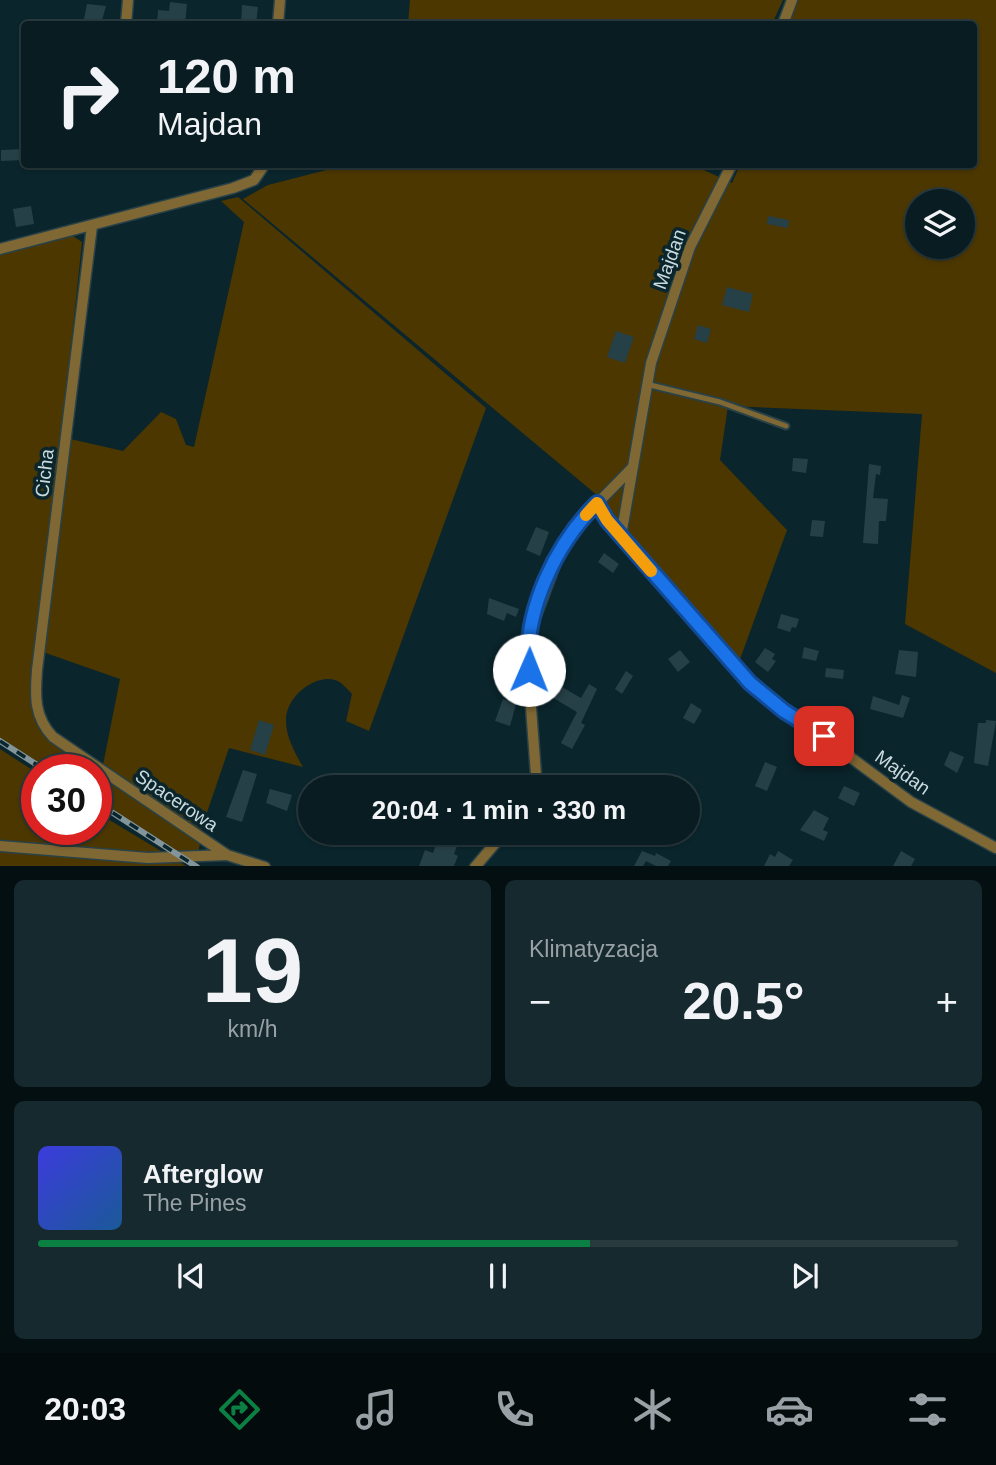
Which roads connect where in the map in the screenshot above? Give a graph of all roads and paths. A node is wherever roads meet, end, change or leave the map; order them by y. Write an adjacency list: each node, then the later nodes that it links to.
1 (128, 0): 4 (street)
2 (280, 0): 5 (street)
3 (792, 0): 6 (street)
4 (126, 21)
5 (278, 21)
6 (784, 21)
7 (262, 168): 9 (street)
8 (730, 168): 11 (street, Majdan)
9 (92, 226): 10 (street); 16 (street, Cicha)
10 (0, 249)
11 (646, 384): 12 (lane); 13 (street, Majdan)
12 (786, 426)
13 (633, 468): 14 (street); 15 (street, Majdan)
14 (597, 503): 15 (street, Majdan); 17 (street)
15 (621, 536): 20 (street, Majdan)
16 (42, 725): 21 (street, Spacerowa)
17 (536, 775)
18 (494, 845): 23 (street)
19 (0, 846): 21 (street)
20 (996, 848)
21 (227, 855): 22 (street, Spacerowa)
22 (265, 866)
23 (475, 866)

